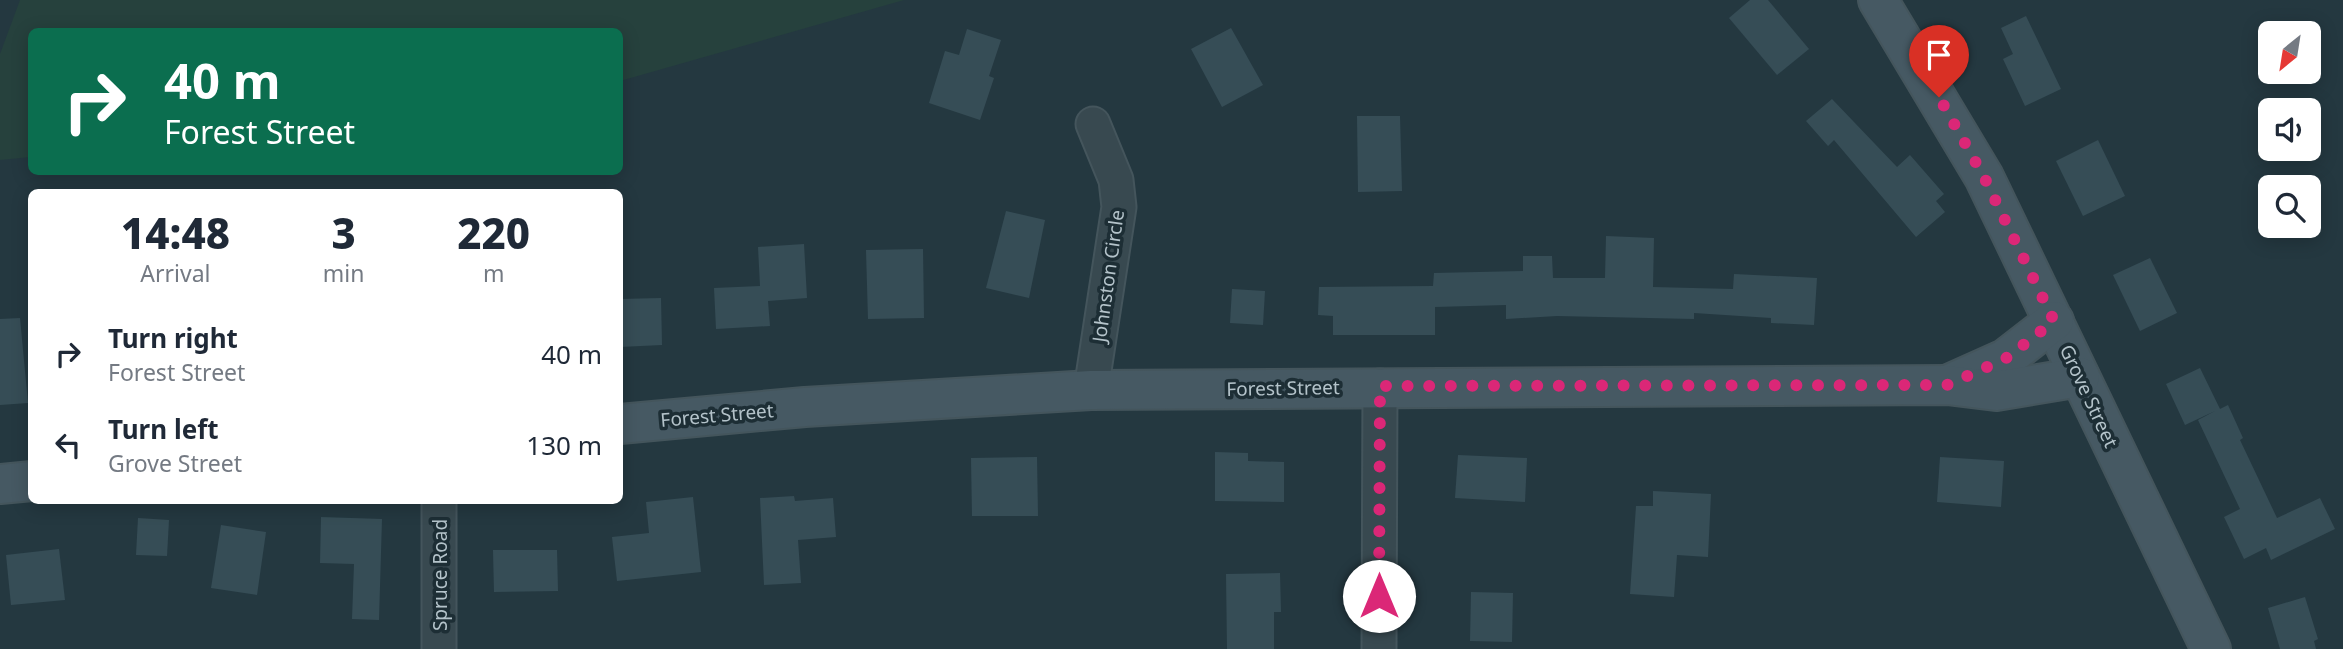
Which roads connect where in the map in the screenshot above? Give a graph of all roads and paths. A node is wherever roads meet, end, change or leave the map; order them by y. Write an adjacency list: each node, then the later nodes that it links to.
1 (1878, 0): 3 (street, Grove Street)
2 (1093, 124): 7 (street, Johnston Circle)
3 (2054, 321): 4 (street, Grove Street); 5 (street, Forest Street)
4 (2080, 377): 5 (street, Forest Street); 14 (street, Grove Street)
5 (1947, 385): 6 (street, Forest Street)
6 (1380, 386): 7 (street, Forest Street); 13 (street)
7 (1091, 390): 8 (street, Forest Street)
8 (623, 424)
9 (28, 481): 10 (street)
10 (0, 484)
11 (439, 504): 12 (street, Spruce Road)
12 (439, 649)
13 (1379, 649)
14 (2211, 649)

